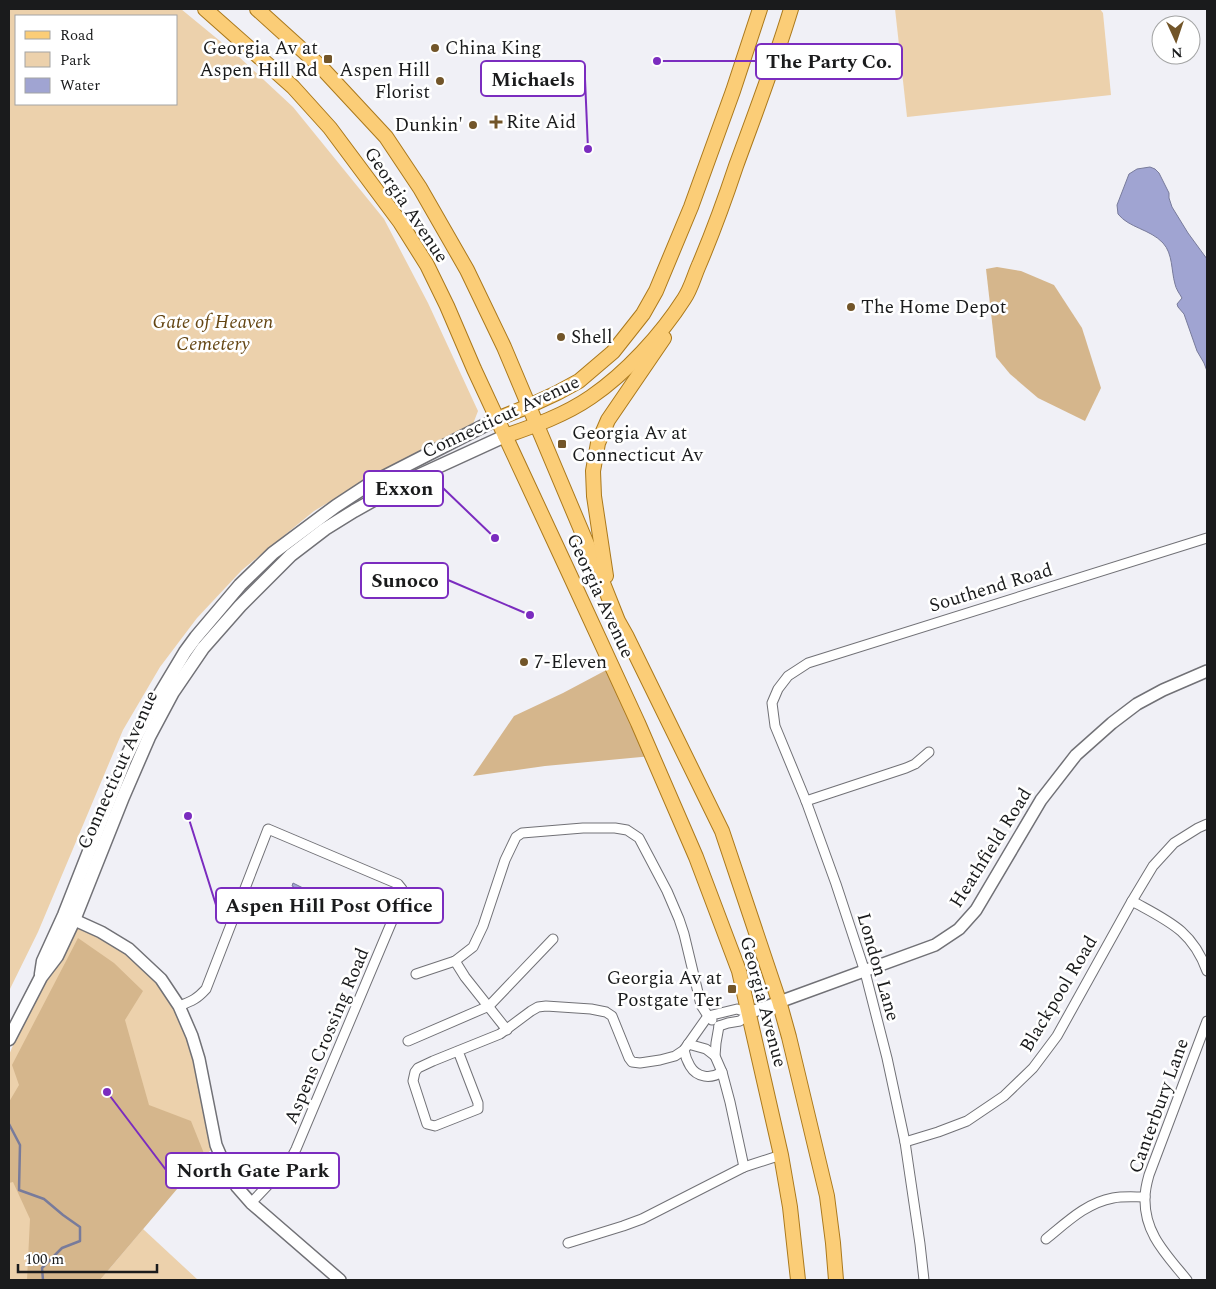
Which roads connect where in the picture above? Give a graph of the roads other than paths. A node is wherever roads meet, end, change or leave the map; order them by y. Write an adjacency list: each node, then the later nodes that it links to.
1 (205, 9): 7 (main road, Georgia Avenue)
2 (257, 9): 6 (main road, Georgia Avenue)
3 (760, 9): 6 (main road, Connecticut Avenue)
4 (791, 9): 5 (main road, Connecticut Avenue)
5 (685, 298): 8 (main road, Connecticut Avenue); 11 (main road)
6 (529, 406): 7 (main road, Connecticut Avenue); 8 (main road, Georgia Avenue)
7 (498, 419): 9 (main road, Georgia Avenue); 18 (main road, Connecticut Avenue)
8 (537, 425): 9 (main road, Connecticut Avenue); 11 (main road, Georgia Avenue)
9 (505, 436): 18 (main road, Connecticut Avenue); 27 (main road, Georgia Avenue)
10 (1207, 538): 13 (street, Southend Road)
11 (610, 602): 24 (main road, Georgia Avenue)
12 (1207, 672): 22 (street, Heathfield Road)
13 (788, 676): 15 (street, London Lane)
14 (929, 752): 15 (street)
15 (806, 801): 22 (street, London Lane)
16 (1207, 824): 17 (street, Blackpool Road)
17 (1132, 902): 21 (street); 38 (street, Blackpool Road)
18 (69, 918): 25 (street); 32 (main road, Connecticut Avenue)
19 (553, 939): 26 (street)
20 (455, 960): 23 (street); 26 (street); 28 (street)
21 (1207, 971)
22 (865, 972): 24 (street, Heathfield Road); 38 (street, London Lane)
23 (416, 974)
24 (779, 1001): 27 (street, Heathfield Road); 47 (main road, Georgia Avenue)
25 (179, 1006): 42 (street); 42 (street, Aspens Crossing Road)
26 (489, 1006): 31 (street); 33 (street)
27 (749, 1013): 28 (street); 30 (street); 39 (main road, Georgia Avenue)
28 (708, 1016): 30 (street); 34 (street)
29 (1207, 1021): 41 (street, Canterbury Lane)
30 (719, 1026): 36 (street)
31 (507, 1030): 34 (street); 35 (street)
32 (9, 1039)
33 (408, 1041)
34 (686, 1047): 36 (street); 37 (street)
35 (458, 1051): 35 (street)
36 (715, 1056): 37 (street)
37 (722, 1072): 40 (street)
38 (905, 1142): 48 (street, London Lane)
39 (781, 1155): 40 (street); 46 (main road, Georgia Avenue)
40 (744, 1167): 44 (street)
41 (1144, 1197): 43 (street); 49 (street, Canterbury Lane)
42 (252, 1203): 45 (street)
43 (1046, 1239)
44 (568, 1243)
45 (340, 1280)
46 (798, 1280)
47 (836, 1280)
48 (924, 1280)
49 (1187, 1280)

